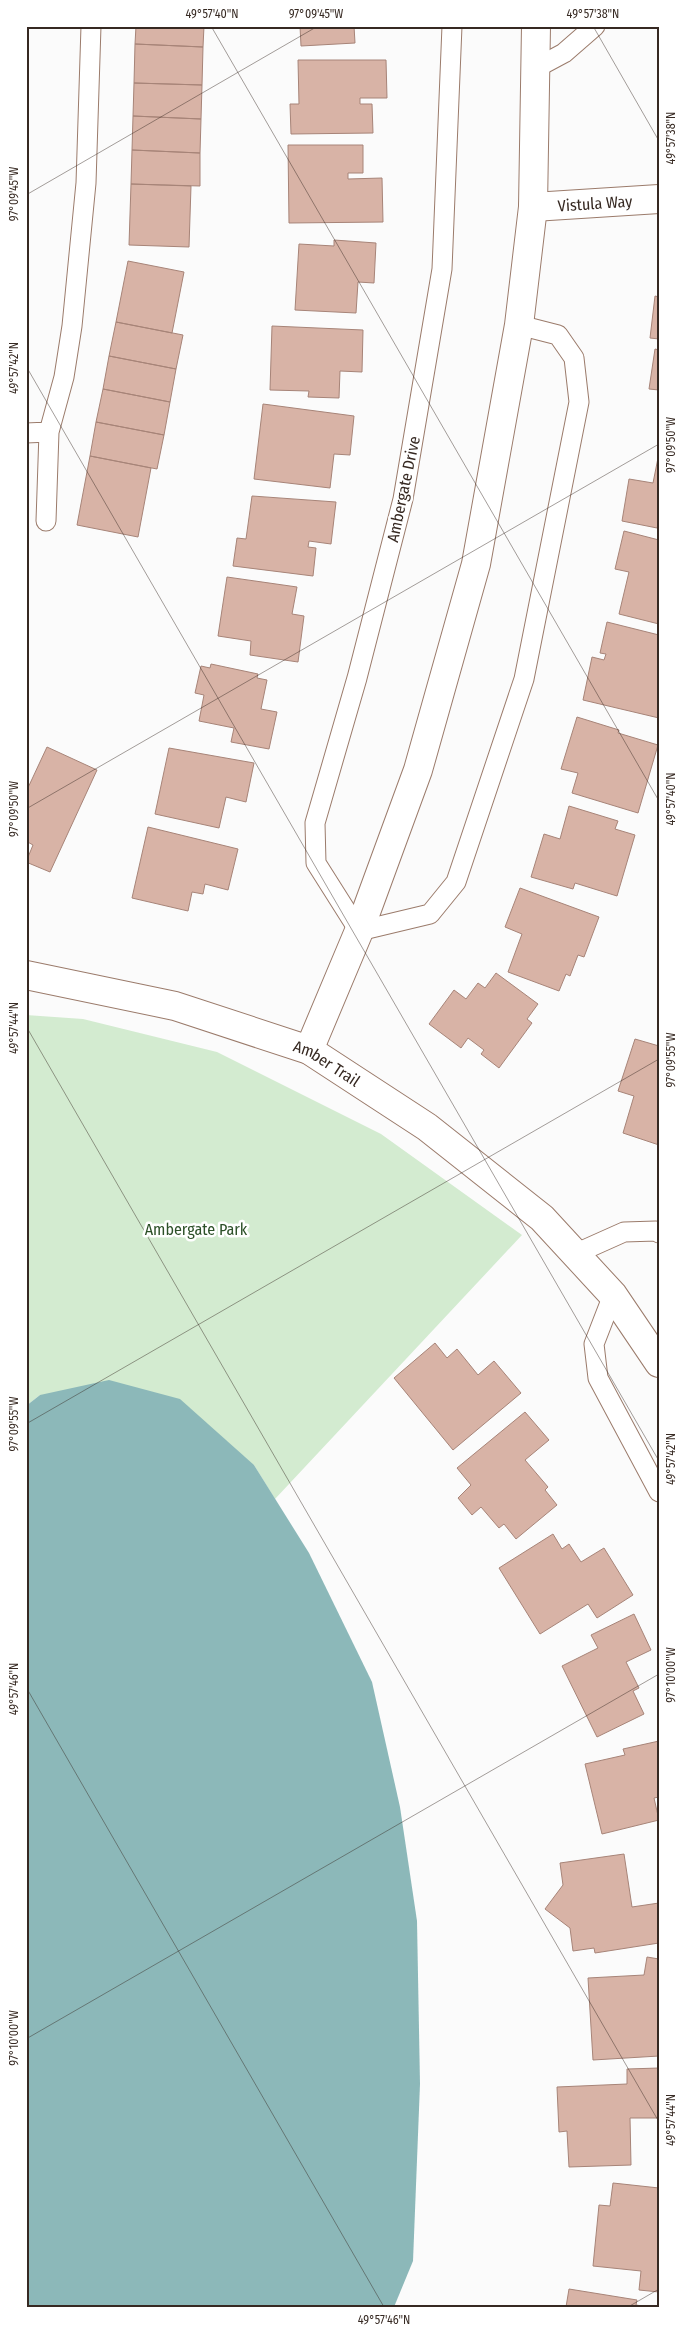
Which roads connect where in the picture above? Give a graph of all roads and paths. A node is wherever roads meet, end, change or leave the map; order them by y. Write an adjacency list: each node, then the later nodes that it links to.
1 (91, 26): 9 (lane)
2 (452, 26): 12 (lane, Ambergate Drive)
3 (536, 26): 5 (street)
4 (595, 26): 5 (lane)
5 (536, 68): 7 (street)
6 (659, 199): 7 (street, Vistula Way)
7 (533, 207): 8 (street)
8 (519, 325): 12 (street); 12 (lane)
9 (49, 432): 10 (lane); 11 (lane)
10 (26, 433)
11 (46, 521)
12 (359, 931): 14 (street)
13 (26, 975): 14 (street, Amber Trail)
14 (309, 1050): 16 (street, Amber Trail)
15 (659, 1234): 16 (lane)
16 (577, 1254): 17 (street, Amber Trail)
17 (613, 1295): 18 (street, Amber Trail); 19 (lane)
18 (659, 1364)
19 (659, 1492)

